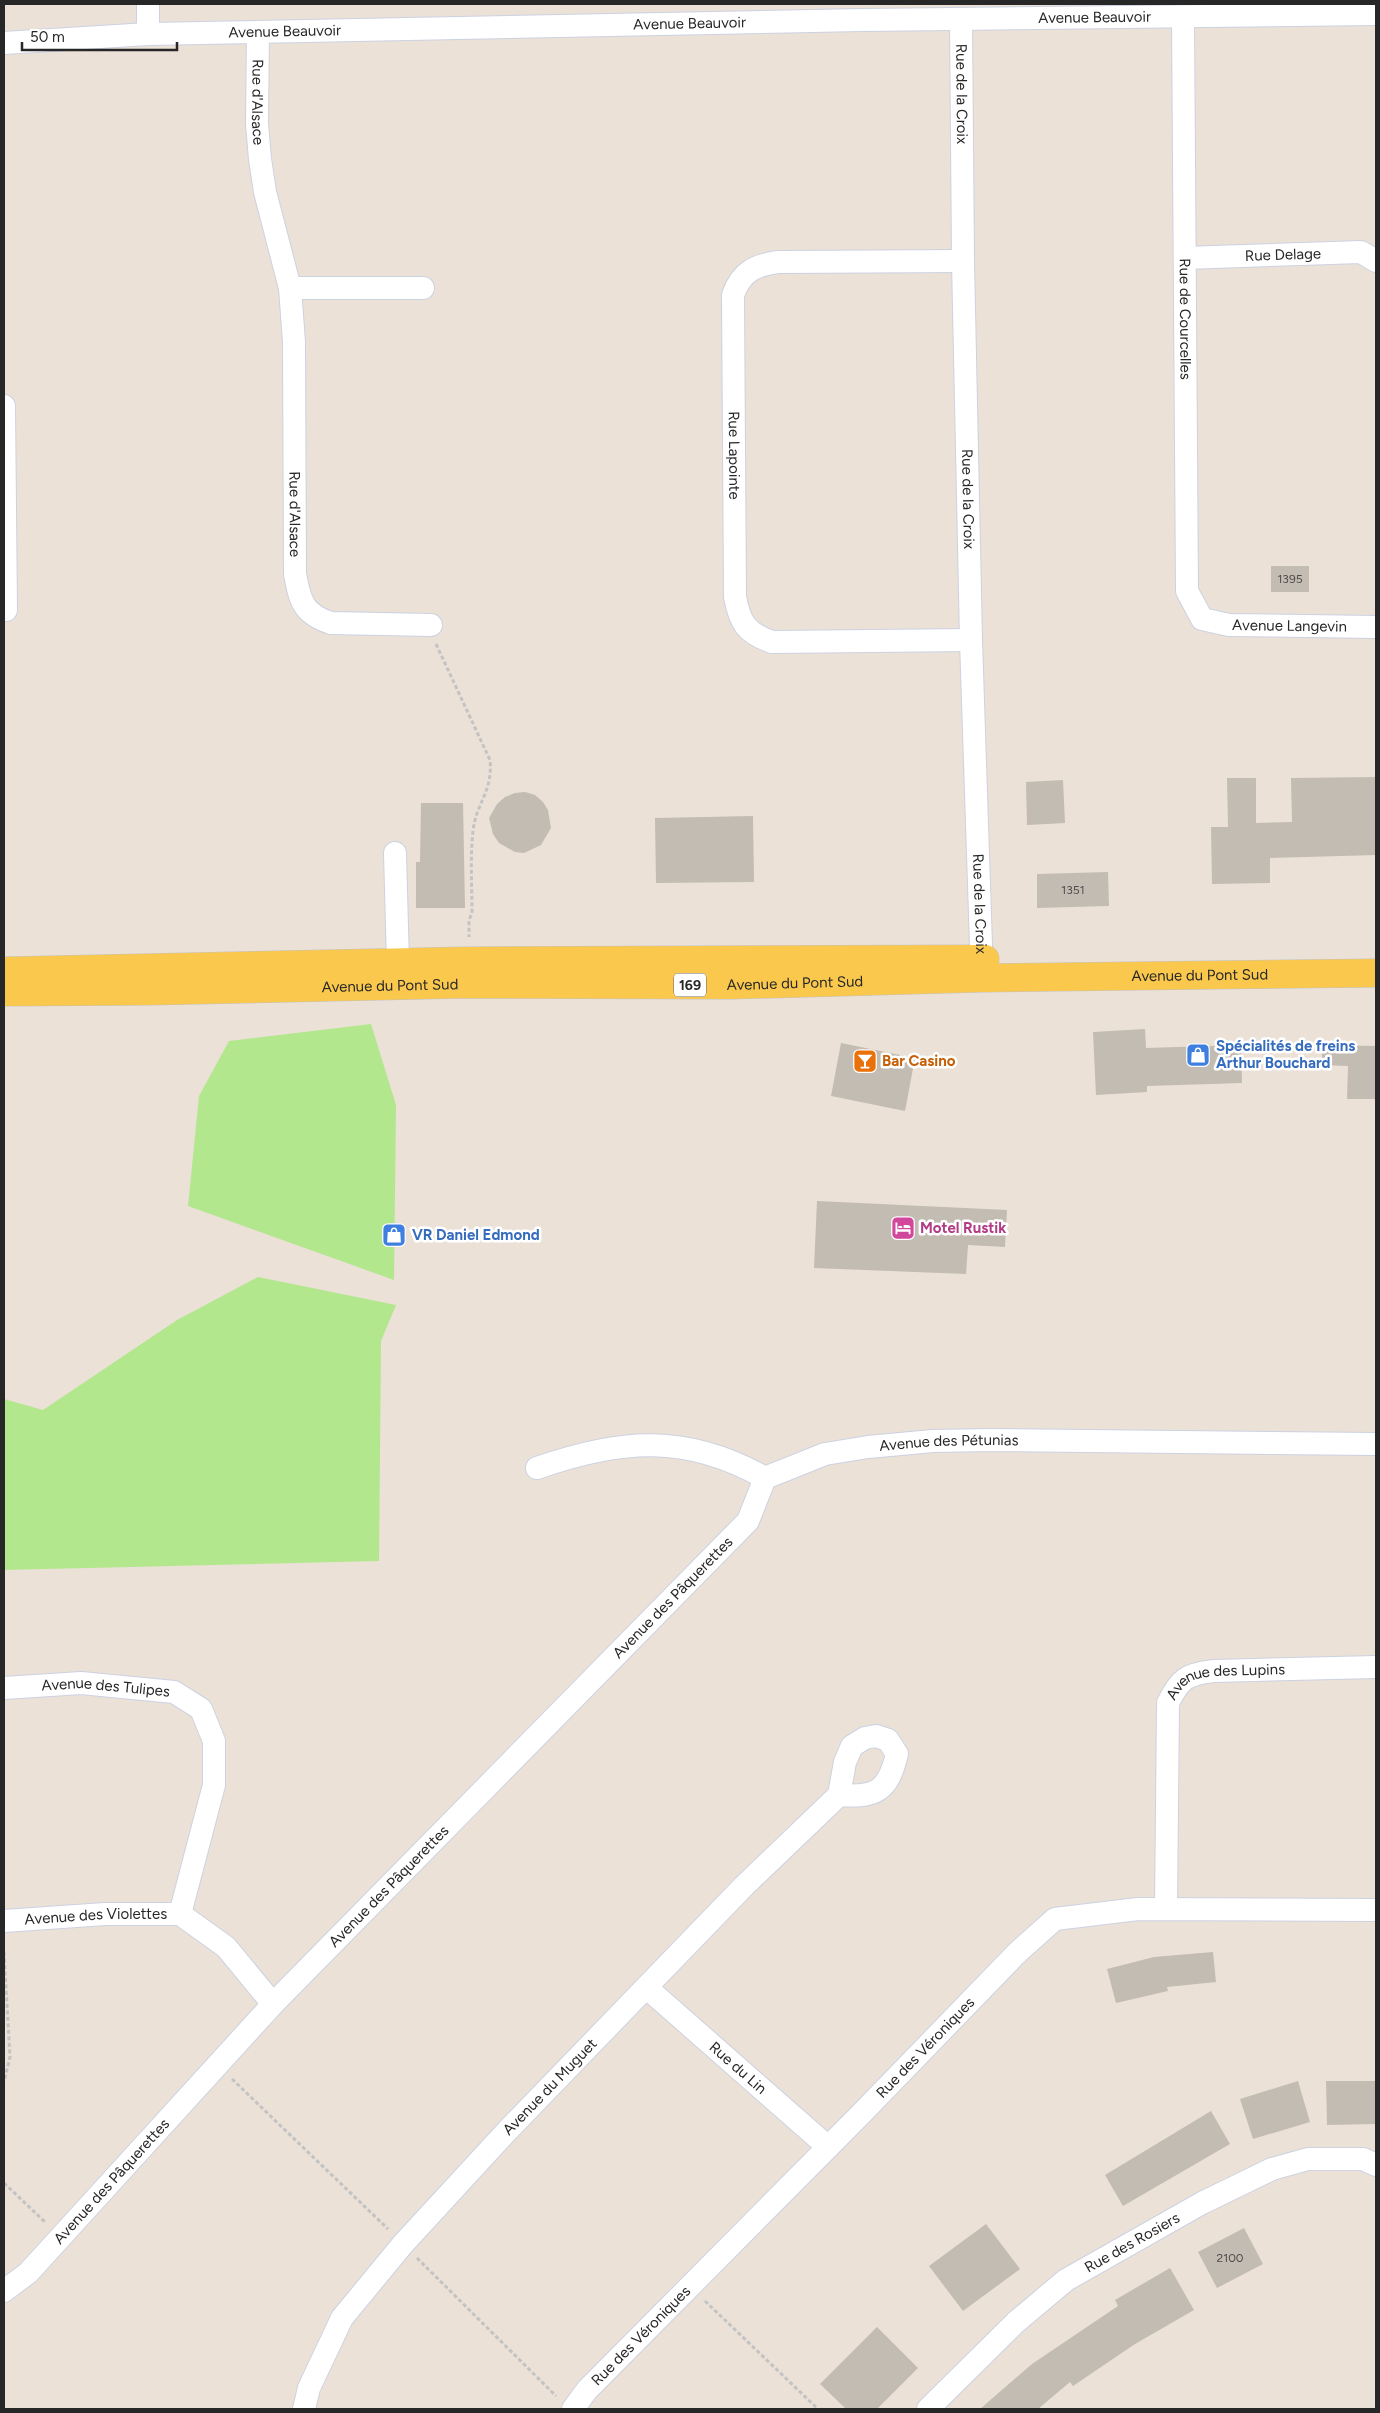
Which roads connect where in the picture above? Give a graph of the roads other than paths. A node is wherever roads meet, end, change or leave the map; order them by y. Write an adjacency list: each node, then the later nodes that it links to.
1 (148, 4): 8 (street)
2 (1314, 9): 4 (street, Avenue Beauvoir); 5 (street, Avenue Beauvoir)
3 (862, 12): 6 (street, Avenue Beauvoir); 7 (street, Avenue Beauvoir)
4 (1376, 14)
5 (1183, 17): 6 (street, Avenue Beauvoir); 10 (street, Rue de Courcelles)
6 (961, 19): 11 (street, Rue de la Croix)
7 (258, 32): 8 (street, Avenue Beauvoir); 13 (street, Rue d'Alsace)
8 (148, 34): 9 (street, Avenue Beauvoir)
9 (4, 43)
10 (1185, 258): 12 (street, Rue Delage); 17 (street, Rue de Courcelles)
11 (963, 261): 20 (street, Rue de la Croix); 20 (street, Rue Lapointe)
12 (1376, 262)
13 (290, 288): 14 (street); 18 (street, Rue d'Alsace)
14 (423, 288)
15 (4, 406): 16 (street)
16 (6, 610)
17 (1202, 619): 19 (street, Avenue Langevin)
18 (428, 624)
19 (1376, 627)
20 (971, 640): 24 (street, Rue de la Croix)
21 (395, 853): 23 (street)
22 (1376, 955): 24 (main road, Avenue du Pont Sud / 169)
23 (398, 963): 24 (main road, Avenue du Pont Sud / 169); 25 (main road, Avenue du Pont Sud / 169)
24 (982, 969): 26 (main road, Avenue du Pont Sud / 169); 27 (main road, Avenue du Pont Sud / 169)
25 (4, 971)
26 (1376, 973)
27 (4, 992)
28 (1376, 1444): 30 (street, Avenue des Pétunias)
29 (537, 1468): 30 (street)
30 (765, 1478): 39 (street, Avenue des Pâquerettes)
31 (1376, 1667): 34 (street, Avenue des Lupins)
32 (4, 1688): 36 (street, Avenue des Tulipes)
33 (838, 1795): 38 (street, Avenue du Muguet)
34 (1166, 1909): 35 (street, Rue des Véroniques); 40 (street, Rue des Véroniques)
35 (1376, 1910)
36 (180, 1914): 37 (street, Avenue des Violettes); 39 (street, Avenue des Violettes)
37 (4, 1921)
38 (647, 1988): 40 (street, Rue du Lin); 43 (street, Avenue du Muguet)
39 (273, 2004): 42 (street, Avenue des Pâquerettes)
40 (828, 2147): 44 (street, Rue des Véroniques)
41 (1376, 2165): 45 (street, Rue des Rosiers)
42 (4, 2291)
43 (304, 2409)
44 (573, 2409)
45 (928, 2409)

